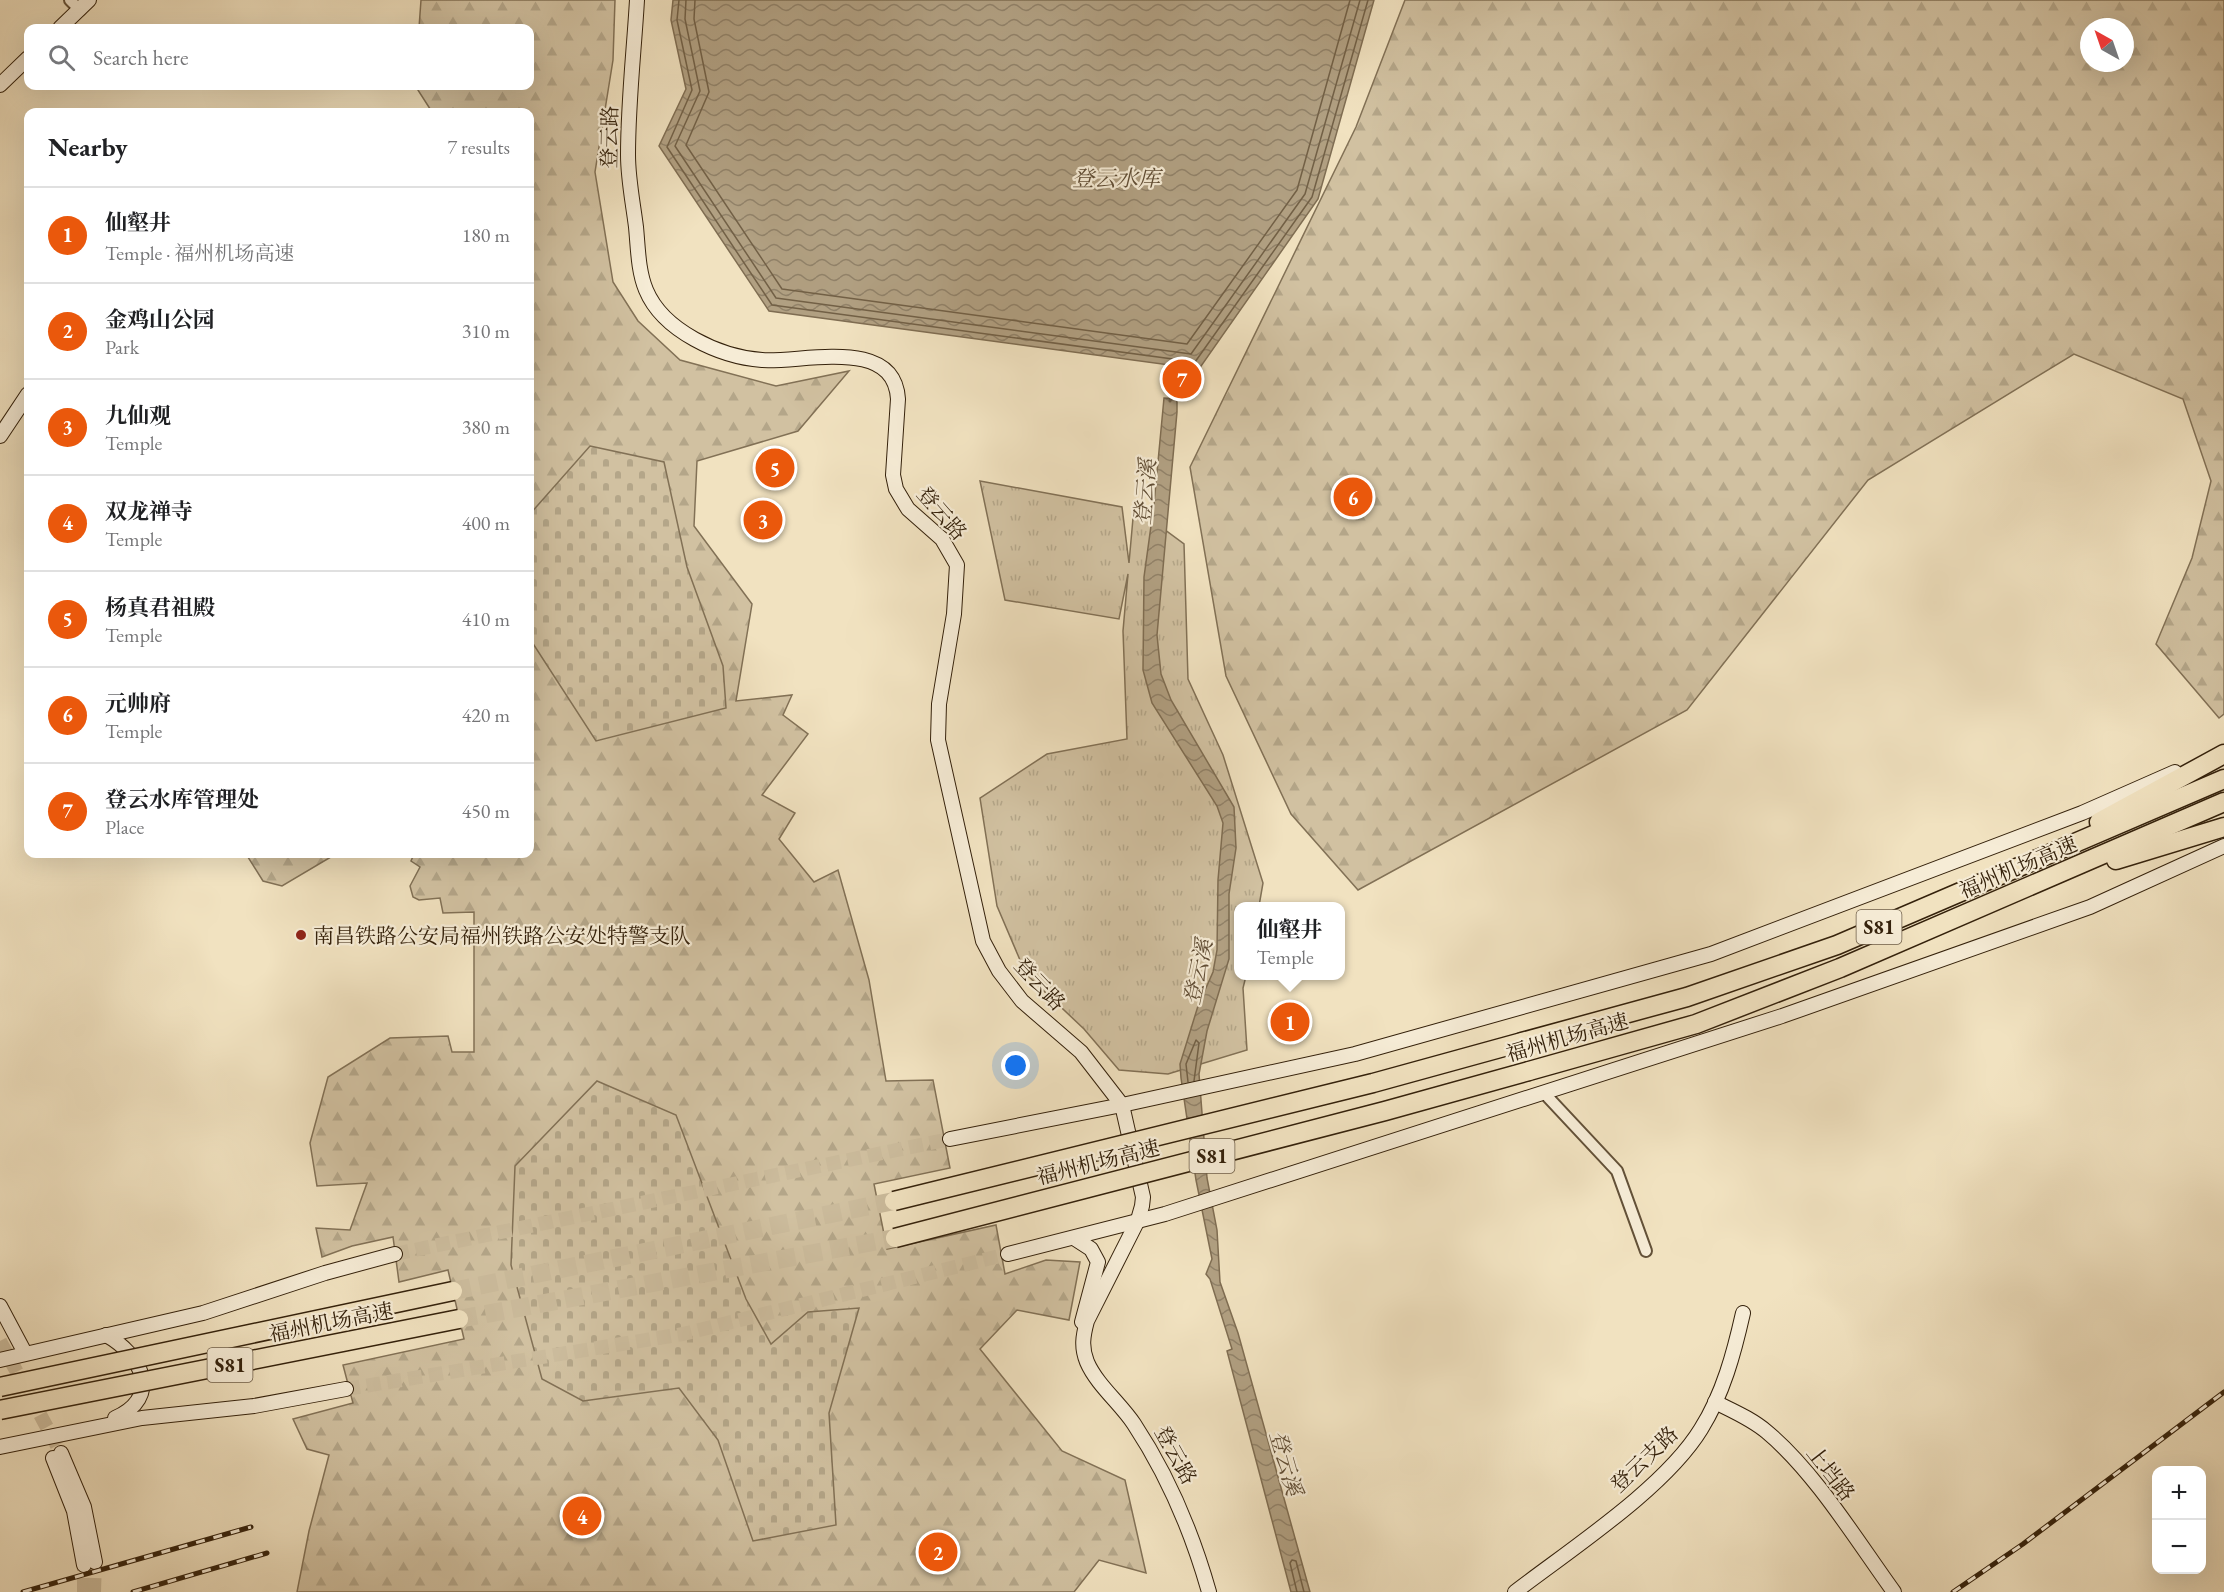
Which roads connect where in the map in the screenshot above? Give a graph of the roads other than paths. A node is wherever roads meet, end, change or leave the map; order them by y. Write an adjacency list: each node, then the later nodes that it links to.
1 (637, 0): 16 (main road, 登云路)
2 (80, 3): 3 (main road)
3 (63, 24)
4 (24, 62): 5 (main road)
5 (0, 85)
6 (24, 400): 7 (main road)
7 (0, 436)
8 (2224, 752): 13 (highway); 16 (main road)
9 (2224, 779): 13 (highway, 福州机场高速 / S81)
10 (2224, 802): 14 (highway, 福州机场高速 / S81)
11 (2224, 827): 14 (highway)
12 (2224, 846): 15 (main road)
13 (2022, 864): 18 (highway, 福州机场高速 / S81, bridge)
14 (2034, 886): 20 (highway, 福州机场高速 / S81, bridge)
15 (1545, 1094): 19 (main road); 22 (street)
16 (1122, 1105): 17 (main road); 19 (main road, 登云路)
17 (950, 1139)
18 (894, 1201)
19 (1138, 1220): 21 (main road); 29 (main road, 登云路); 31 (main road, 登云路)
20 (895, 1238)
21 (1074, 1238): 24 (main road); 29 (main road)
22 (1646, 1251)
23 (395, 1254): 30 (main road)
24 (1008, 1254)
25 (453, 1291): 34 (highway, 福州机场高速 / S81, bridge)
26 (0, 1306): 32 (main road)
27 (1743, 1313): 36 (main road, 登云支路)
28 (459, 1319): 37 (highway, 福州机场高速 / S81, bridge)
29 (1082, 1322): 31 (main road)
30 (106, 1335): 32 (main road); 38 (main road)
31 (1082, 1339): 42 (main road, 登云路)
32 (25, 1353): 33 (main road)
33 (0, 1360)
34 (0, 1387)
35 (346, 1389): 38 (main road)
36 (1715, 1402): 43 (main road, 登云支路); 44 (main road, 上垱路)
37 (0, 1410)
38 (93, 1427): 39 (main road)
39 (0, 1446)
40 (57, 1455): 41 (main road)
41 (89, 1564)
42 (1209, 1592)
43 (1515, 1592)
44 (1894, 1592)

